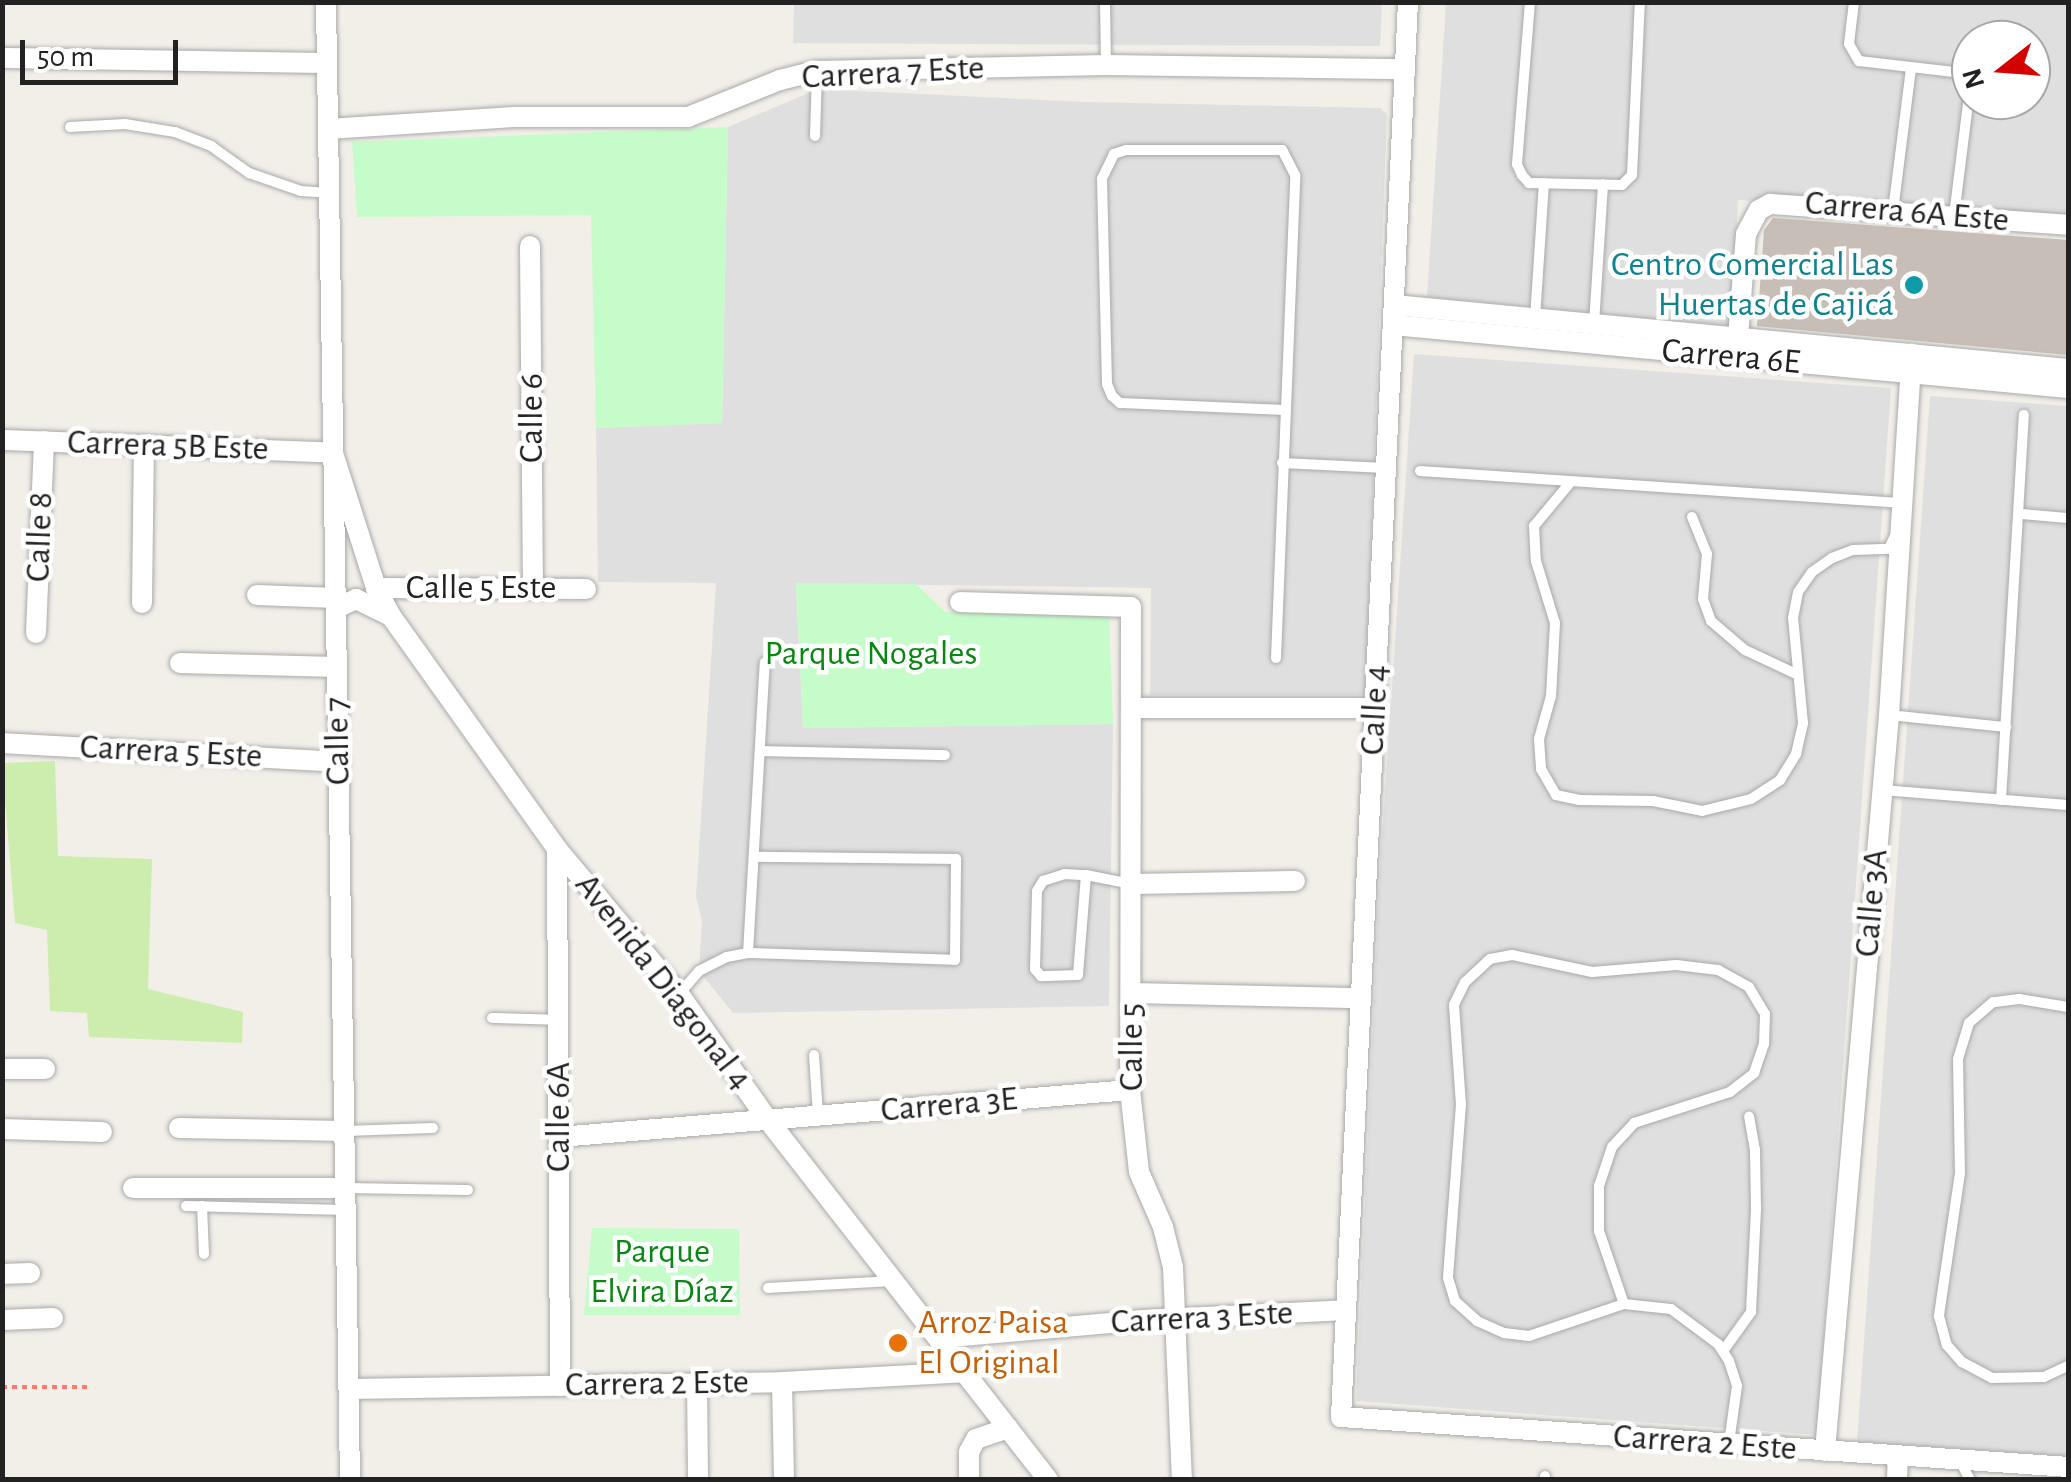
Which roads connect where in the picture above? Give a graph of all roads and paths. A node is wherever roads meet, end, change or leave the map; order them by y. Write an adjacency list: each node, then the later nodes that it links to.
1 (326, 2): 8 (street, Calle 7)
2 (1105, 2): 9 (lane)
3 (1408, 2): 11 (street, Calle 4)
4 (1530, 2): 18 (lane)
5 (1640, 2): 19 (lane)
6 (1854, 2): 10 (lane)
7 (2, 58): 8 (street)
8 (327, 62): 16 (street, Calle 7)
9 (1106, 65): 11 (street, Carrera 7 Este); 12 (street, Carrera 7 Este)
10 (1911, 68): 13 (lane); 21 (lane)
11 (1405, 69): 25 (street, Calle 4)
12 (817, 72): 16 (street, Carrera 7 Este); 17 (lane)
13 (1951, 74)
14 (1966, 120): 22 (lane)
15 (70, 126): 20 (lane)
16 (328, 128): 20 (street, Calle 7)
17 (814, 136)
18 (1544, 183): 19 (lane); 26 (lane)
19 (1604, 184): 27 (lane)
20 (329, 193): 37 (street, Calle 7)
21 (1894, 211): 22 (street, Carrera 6A Este); 28 (street, Carrera 6A Este)
22 (1954, 216): 23 (street, Carrera 6A Este)
23 (2068, 225)
24 (530, 246): 48 (street, Calle 6)
25 (1394, 315): 26 (street, Carrera 6E); 29 (street, Carrera 6E); 39 (street, Calle 4)
26 (1536, 318): 27 (street, Carrera 6E)
27 (1594, 324): 28 (street, Carrera 6E)
28 (1738, 338): 29 (street, Carrera 6E)
29 (1911, 364): 30 (street, Carrera 6E); 31 (street, Carrera 6E); 42 (street, Calle 3A)
30 (2068, 369)
31 (2068, 388)
32 (1286, 410): 32 (lane); 38 (lane)
33 (2024, 416): 43 (lane)
34 (2, 440): 35 (street, Carrera 5B Este)
35 (44, 442): 36 (street, Carrera 5B Este); 55 (street, Calle 8)
36 (144, 445): 37 (street, Carrera 5B Este); 53 (street)
37 (334, 453): 47 (street, Avenida Diagonal 4); 52 (street, Calle 7)
38 (1282, 463): 39 (lane); 56 (lane)
39 (1386, 468): 62 (street, Calle 4)
40 (1420, 471): 41 (lane)
41 (1568, 484): 42 (lane); 60 (lane)
42 (1900, 503): 46 (street, Calle 3A)
43 (2021, 514): 45 (lane); 64 (lane)
44 (1692, 518): 60 (lane)
45 (2068, 518)
46 (1898, 526): 60 (lane); 63 (street, Calle 3A)
47 (376, 588): 48 (street, Calle 5 Este); 54 (street, Avenida Diagonal 4)
48 (533, 589): 49 (street, Calle 5 Este)
49 (586, 589)
50 (256, 595): 52 (street)
51 (960, 602): 61 (street, Calle 5)
52 (336, 603): 54 (street); 59 (street, Calle 7)
53 (142, 604)
54 (391, 616): 72 (street, Avenida Diagonal 4)
55 (36, 633)
56 (1276, 658)
57 (765, 662): 66 (lane)
58 (180, 663): 59 (street)
59 (337, 667): 68 (street, Calle 7)
60 (1796, 674)
61 (1132, 708): 62 (street); 76 (street, Calle 5)
62 (1375, 708): 80 (street, Calle 4)
63 (1889, 716): 64 (lane); 69 (street, Calle 3A)
64 (2006, 727): 70 (lane)
65 (2, 743): 68 (street, Carrera 5 Este)
66 (762, 751): 67 (lane); 73 (lane)
67 (945, 755)
68 (339, 762): 94 (street, Calle 7)
69 (1881, 790): 70 (lane); 126 (street, Calle 3A)
70 (2001, 800): 71 (lane)
71 (2068, 805)
72 (558, 848): 79 (street, Avenida Diagonal 4); 83 (street, Calle 6A)
73 (756, 856): 77 (lane); 77 (lane)
74 (1086, 874): 74 (lane); 76 (lane)
75 (1295, 881): 76 (street)
76 (1132, 884): 78 (street, Calle 5)
77 (748, 953): 79 (lane)
78 (1132, 993): 80 (street); 87 (street, Calle 5)
79 (679, 994): 90 (street, Avenida Diagonal 4)
80 (1361, 998): 109 (street, Calle 4)
81 (2068, 1008): 115 (lane)
82 (492, 1018): 83 (lane)
83 (559, 1020): 96 (street, Calle 6A)
84 (814, 1055): 88 (lane)
85 (2, 1069): 86 (street)
86 (45, 1069)
87 (1130, 1090): 88 (street, Carrera 3E); 110 (street, Calle 5)
88 (818, 1116): 90 (street, Carrera 3E)
89 (1749, 1117): 114 (lane)
90 (768, 1120): 96 (street, Carrera 3E); 106 (street, Avenida Diagonal 4)
91 (2, 1128): 95 (street)
92 (179, 1128): 94 (street)
93 (433, 1128): 94 (lane)
94 (345, 1131): 98 (street, Calle 7)
95 (102, 1132)
96 (559, 1137): 119 (street, Calle 6A)
97 (133, 1188): 98 (street)
98 (346, 1188): 99 (lane); 102 (street, Calle 7)
99 (468, 1190)
100 (186, 1206): 101 (lane)
101 (202, 1206): 102 (lane); 103 (lane)
102 (346, 1210): 122 (street, Calle 7)
103 (204, 1254)
104 (30, 1273): 105 (street)
105 (2, 1274)
106 (898, 1281): 107 (lane); 113 (street, Avenida Diagonal 4)
107 (768, 1288)
108 (1624, 1304): 108 (lane); 114 (lane)
109 (1346, 1310): 110 (street, Carrera 3 Este); 123 (street, Calle 4)
110 (1178, 1317): 113 (street, Carrera 3 Este); 135 (street, Calle 5)
111 (53, 1318): 112 (street)
112 (2, 1320)
113 (939, 1338): 116 (street, Avenida Diagonal 4)
114 (1722, 1351): 125 (lane)
115 (2068, 1366)
116 (964, 1372): 118 (street, Carrera 2 Este); 124 (street, Avenida Diagonal 4)
117 (696, 1382): 118 (street, Carrera 2 Este); 119 (street, Carrera 2 Este); 131 (street)
118 (782, 1382): 132 (street)
119 (560, 1386): 122 (street, Carrera 2 Este)
120 (2, 1388): 121 (path)
121 (90, 1388)
122 (349, 1389): 130 (street, Calle 7)
123 (1341, 1418): 125 (street, Carrera 2 Este)
124 (1008, 1428): 133 (street); 134 (street, Avenida Diagonal 4)
125 (1728, 1444): 126 (street, Carrera 2 Este)
126 (1825, 1451): 127 (street, Carrera 2 Este)
127 (1898, 1457): 128 (street, Carrera 2 Este); 136 (street)
128 (1959, 1460): 129 (street, Carrera 2 Este); 137 (lane)
129 (2068, 1468)
130 (350, 1480)
131 (698, 1480)
132 (784, 1480)
133 (969, 1480)
134 (1048, 1480)
135 (1182, 1480)
136 (1897, 1480)
137 (1970, 1480)

